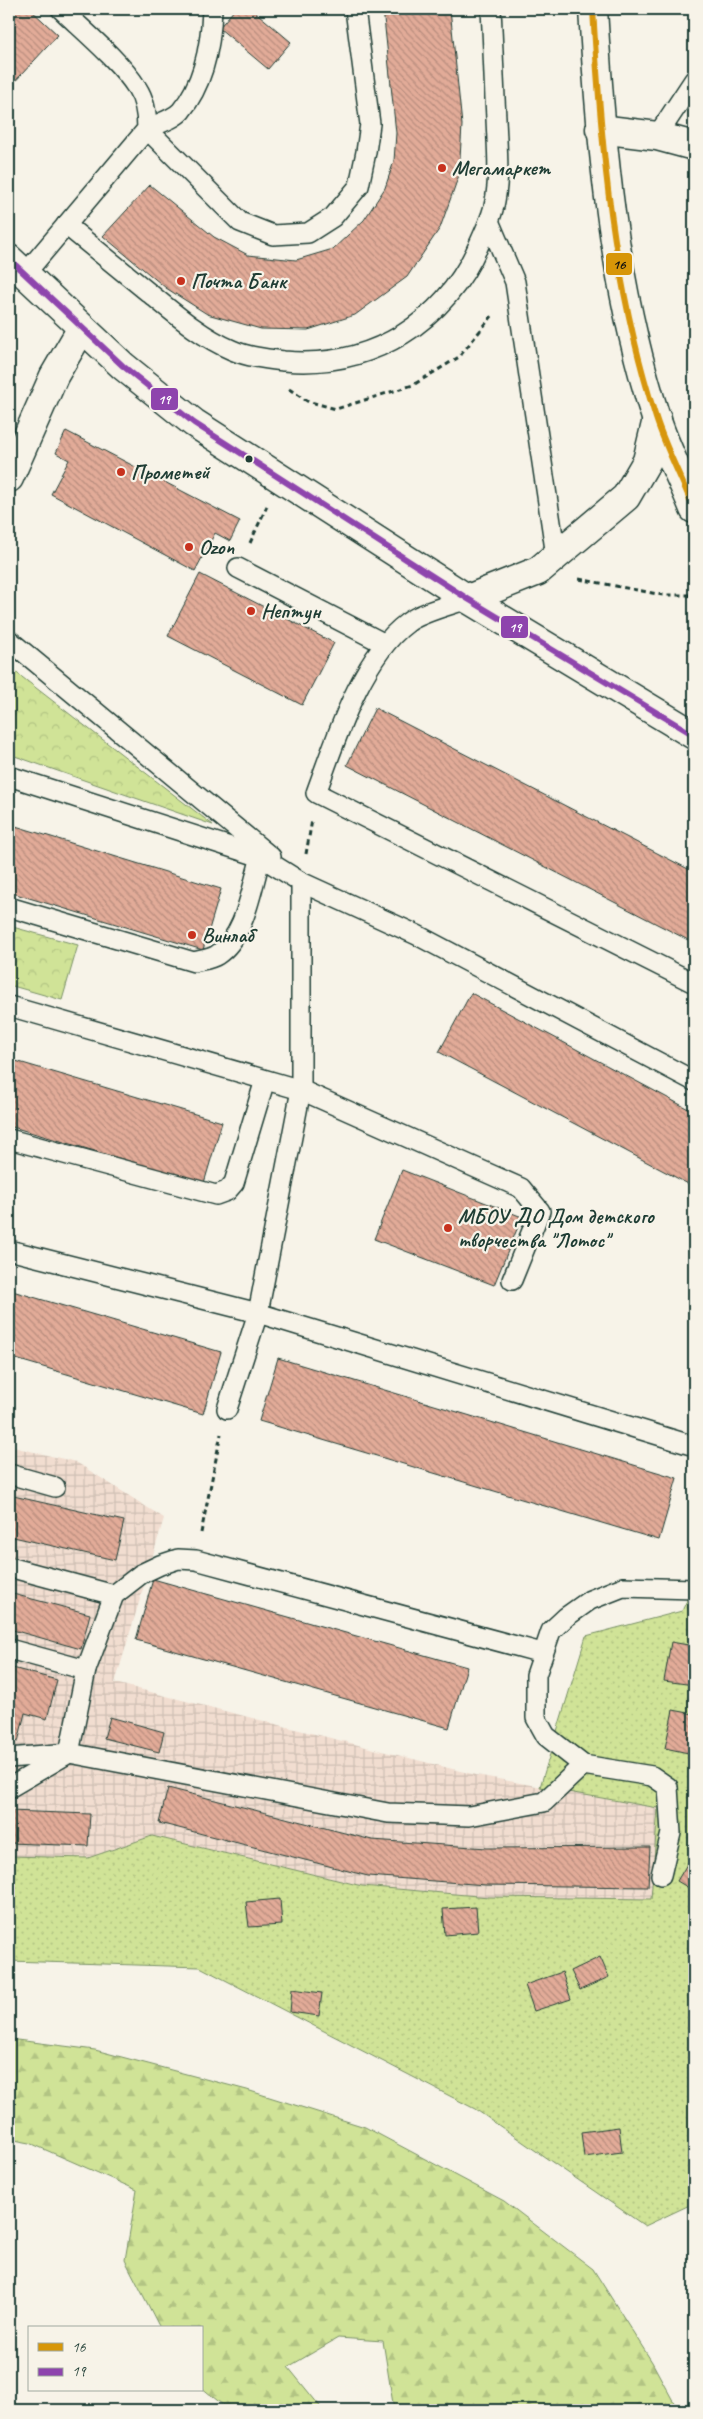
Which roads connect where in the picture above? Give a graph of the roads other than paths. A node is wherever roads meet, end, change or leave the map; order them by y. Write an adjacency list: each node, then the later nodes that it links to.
1 (61, 9): 8 (lane)
2 (212, 9): 8 (lane)
3 (355, 9): 8 (lane)
4 (491, 9): 11 (lane)
5 (593, 9): 7 (main road)
6 (694, 80): 9 (lane)
7 (600, 129): 9 (main road); 15 (main road)
8 (147, 130): 12 (lane)
9 (657, 136): 10 (main road)
10 (694, 146)
11 (489, 221): 12 (lane); 18 (lane)
12 (66, 225): 13 (lane)
13 (17, 266): 14 (main road)
14 (82, 328): 16 (main road); 20 (main road)
15 (656, 419): 17 (main road); 18 (main road)
16 (9, 475)
17 (694, 509)
18 (547, 563): 20 (main road)
19 (238, 568): 22 (lane)
20 (468, 599): 22 (lane); 23 (main road)
21 (9, 640): 26 (lane)
22 (384, 644): 28 (lane)
23 (694, 735)
24 (9, 776): 25 (lane)
25 (261, 857): 26 (lane); 27 (lane)
26 (301, 882): 31 (lane); 32 (lane)
27 (9, 907)
28 (694, 983)
29 (9, 1006): 30 (lane)
30 (265, 1080): 32 (lane); 33 (lane)
31 (694, 1080)
32 (301, 1090): 35 (lane); 36 (lane)
33 (9, 1139)
34 (9, 1250): 36 (lane)
35 (512, 1280)
36 (258, 1313): 37 (lane); 38 (lane)
37 (227, 1409)
38 (694, 1446)
39 (9, 1474): 40 (lane)
40 (55, 1487)
41 (9, 1567): 43 (lane)
42 (694, 1589): 45 (lane)
43 (114, 1594): 45 (lane); 46 (lane)
44 (9, 1649): 46 (lane)
45 (542, 1653): 49 (lane)
46 (86, 1670): 47 (lane)
47 (69, 1753): 48 (lane); 49 (lane); 50 (lane)
48 (9, 1758)
49 (584, 1765): 51 (lane)
50 (9, 1788)
51 (661, 1875)

